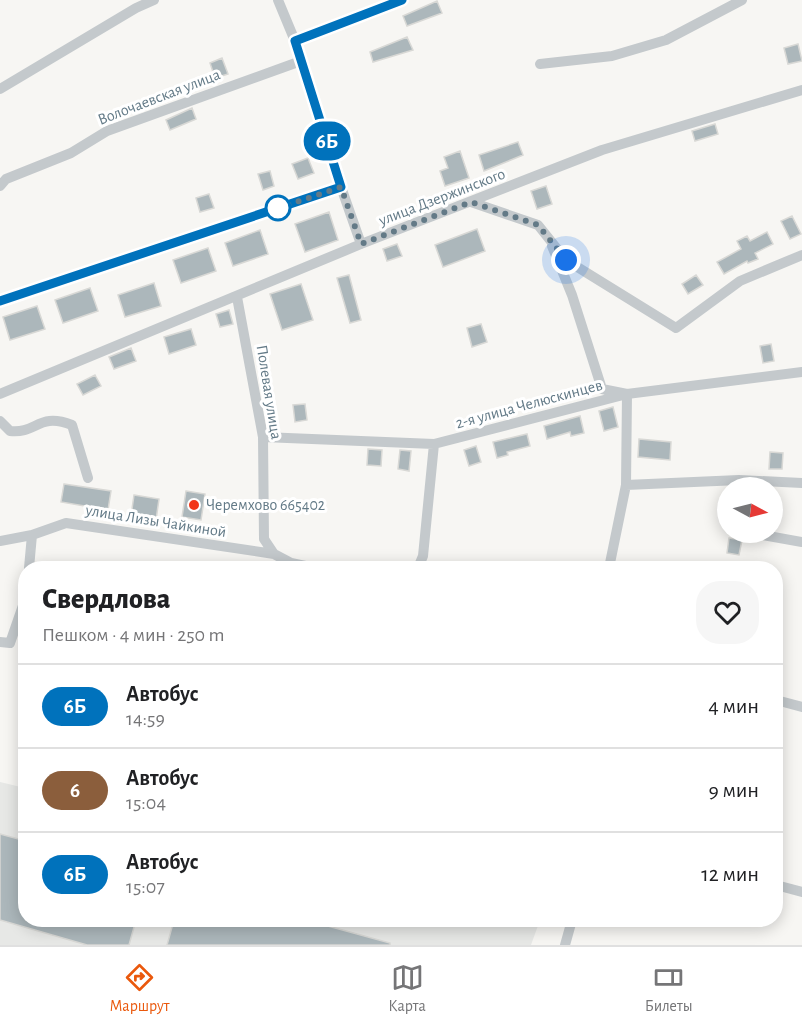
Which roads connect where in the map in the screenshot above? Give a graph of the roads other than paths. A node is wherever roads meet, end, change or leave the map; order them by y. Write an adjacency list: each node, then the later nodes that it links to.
1 (154, 0): 8 (street)
2 (278, 0): 5 (street)
3 (402, 0): 5 (street)
4 (742, 0): 7 (street)
5 (295, 41): 6 (street)
6 (301, 61): 10 (street, Волочаевская улица); 11 (street)
7 (540, 64)
8 (0, 89)
9 (802, 90): 12 (street, улица Дзержинского)
10 (0, 186)
11 (341, 187): 14 (street); 17 (street)
12 (471, 202): 13 (street); 14 (street, улица Дзержинского)
13 (551, 241): 15 (street); 20 (street)
14 (361, 244): 16 (street, улица Дзержинского)
15 (802, 255)
16 (237, 297): 19 (street, улица Дзержинского); 22 (street, Полевая улица)
17 (0, 301)
18 (802, 372): 20 (street, 2-я улица Челюскинцев)
19 (0, 394)
20 (627, 394): 23 (street, 2-я улица Челюскинцев); 28 (street)
21 (0, 421): 24 (street)
22 (263, 437): 23 (street, 2-я улица Челюскинцев); 33 (street, Полевая улица)
23 (434, 444): 36 (street)
24 (88, 478)
25 (783, 483): 26 (street)
26 (802, 483)
27 (717, 484): 28 (street)
28 (626, 485): 37 (street)
29 (32, 535): 31 (street, улица Лизы Чайкиной); 33 (street, улица Лизы Чайкиной); 34 (street)
30 (783, 539): 32 (street)
31 (0, 541)
32 (802, 542)
33 (274, 555): 35 (street)
34 (30, 561)
35 (287, 561)
36 (421, 561)
37 (610, 561)
38 (18, 615): 39 (street)
39 (5, 643)
40 (783, 702): 41 (street)
41 (802, 707)
42 (783, 887): 43 (street)
43 (802, 892)
44 (571, 927): 45 (street)
45 (569, 944)

